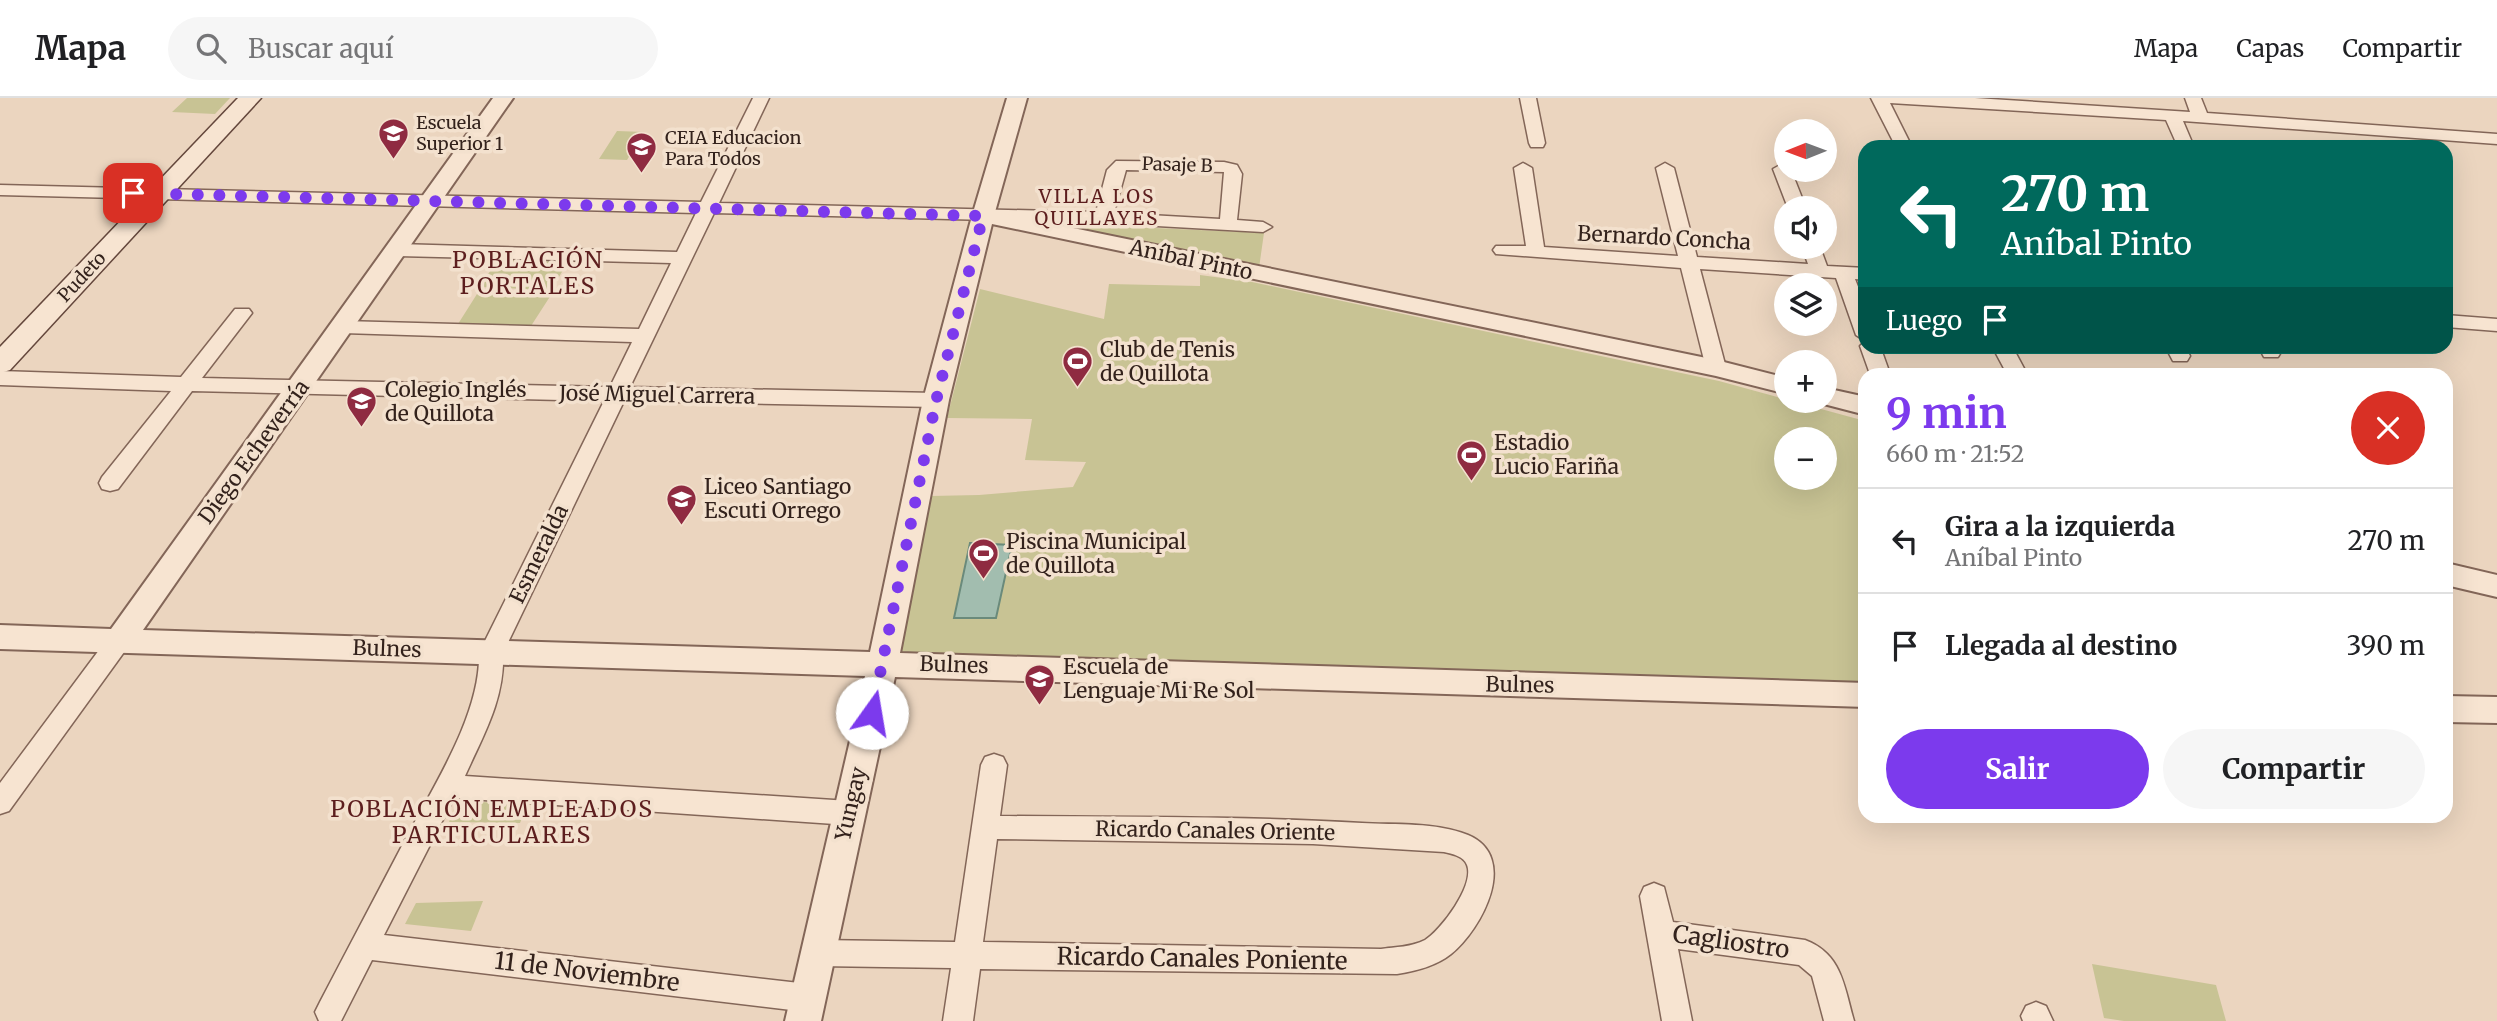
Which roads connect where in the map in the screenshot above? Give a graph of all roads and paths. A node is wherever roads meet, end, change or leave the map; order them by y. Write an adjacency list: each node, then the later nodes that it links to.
1 (250, 98): 18 (main road, Pudeto)
2 (503, 98): 19 (street, Diego Echeverría)
3 (761, 98): 20 (street, Esmeralda)
4 (1017, 98): 21 (street, Yungay)
5 (1528, 98): 13 (street)
6 (1879, 98): 8 (street); 11 (street)
7 (2193, 98): 9 (street)
8 (2172, 116): 9 (street); 12 (street)
9 (2200, 118): 10 (street)
10 (2497, 139)
11 (1900, 140)
12 (2183, 140)
13 (1537, 143)
14 (1523, 168): 27 (street)
15 (1665, 168): 30 (street)
16 (1231, 169): 22 (street, Pasaje B); 23 (street)
17 (0, 190): 18 (street, Aníbal Pinto)
18 (160, 194): 19 (street, Aníbal Pinto); 40 (main road, Pudeto)
19 (432, 199): 20 (street, Aníbal Pinto); 25 (street, Diego Echeverría)
20 (705, 208): 21 (street, Aníbal Pinto); 28 (street, Esmeralda)
21 (983, 216): 22 (street); 41 (street, Aníbal Pinto); 48 (street, Yungay)
22 (1104, 218): 23 (street)
23 (1227, 225): 24 (street)
24 (1263, 227)
25 (398, 250): 28 (street); 38 (street, Diego Echeverría)
26 (1502, 250): 27 (street, Bernardo Concha)
27 (1536, 253): 30 (street, Bernardo Concha)
28 (682, 258): 39 (street, Esmeralda)
29 (1815, 259): 31 (street)
30 (1688, 262): 31 (street, Bernardo Concha); 41 (street)
31 (1819, 270): 32 (street, Bernardo Concha)
32 (1843, 272): 33 (street, Bernardo Concha); 35 (street)
33 (1858, 273)
34 (242, 313): 44 (street)
35 (1858, 313)
36 (2453, 322): 37 (street)
37 (2497, 326)
38 (343, 327): 39 (street); 45 (street, Diego Echeverría)
39 (644, 336): 46 (street, Esmeralda)
40 (0, 364)
41 (1716, 368): 43 (street, Aníbal Pinto)
42 (0, 378): 44 (street, José Miguel Carrera)
43 (1774, 383)
44 (186, 384): 45 (street, José Miguel Carrera); 50 (street)
45 (300, 388): 46 (street, José Miguel Carrera); 54 (street, Diego Echeverría)
46 (618, 394): 48 (street, José Miguel Carrera); 55 (street, Esmeralda)
47 (1837, 399): 49 (street)
48 (936, 401): 56 (street, Yungay)
49 (1858, 404)
50 (110, 483)
51 (2453, 576): 52 (street)
52 (2497, 586)
53 (0, 637): 54 (street, Bulnes)
54 (119, 641): 55 (street, Bulnes); 62 (street, Diego Echeverría)
55 (491, 653): 56 (street, Bulnes); 61 (street, Esmeralda)
56 (883, 663): 57 (street, Bulnes); 63 (street, Yungay)
57 (1858, 695)
58 (2453, 709): 59 (street)
59 (2497, 710)
60 (995, 765): 64 (street)
61 (447, 786): 63 (street); 68 (street, Esmeralda)
62 (0, 803)
63 (849, 813): 69 (street, Yungay)
64 (986, 827): 65 (street, Ricardo Canales Oriente); 70 (street)
65 (1444, 840): 70 (street, Ricardo Canales Poniente)
66 (1654, 896): 67 (street)
67 (1660, 933): 74 (street); 75 (street, Cagliostro)
68 (365, 946): 71 (street, 11 de Noviembre); 72 (street, Esmeralda)
69 (818, 953): 70 (street, Ricardo Canales Poniente); 71 (street, Yungay)
70 (968, 954): 73 (street)
71 (805, 1010)
72 (330, 1012)
73 (958, 1021)
74 (1677, 1021)
75 (1839, 1021)

